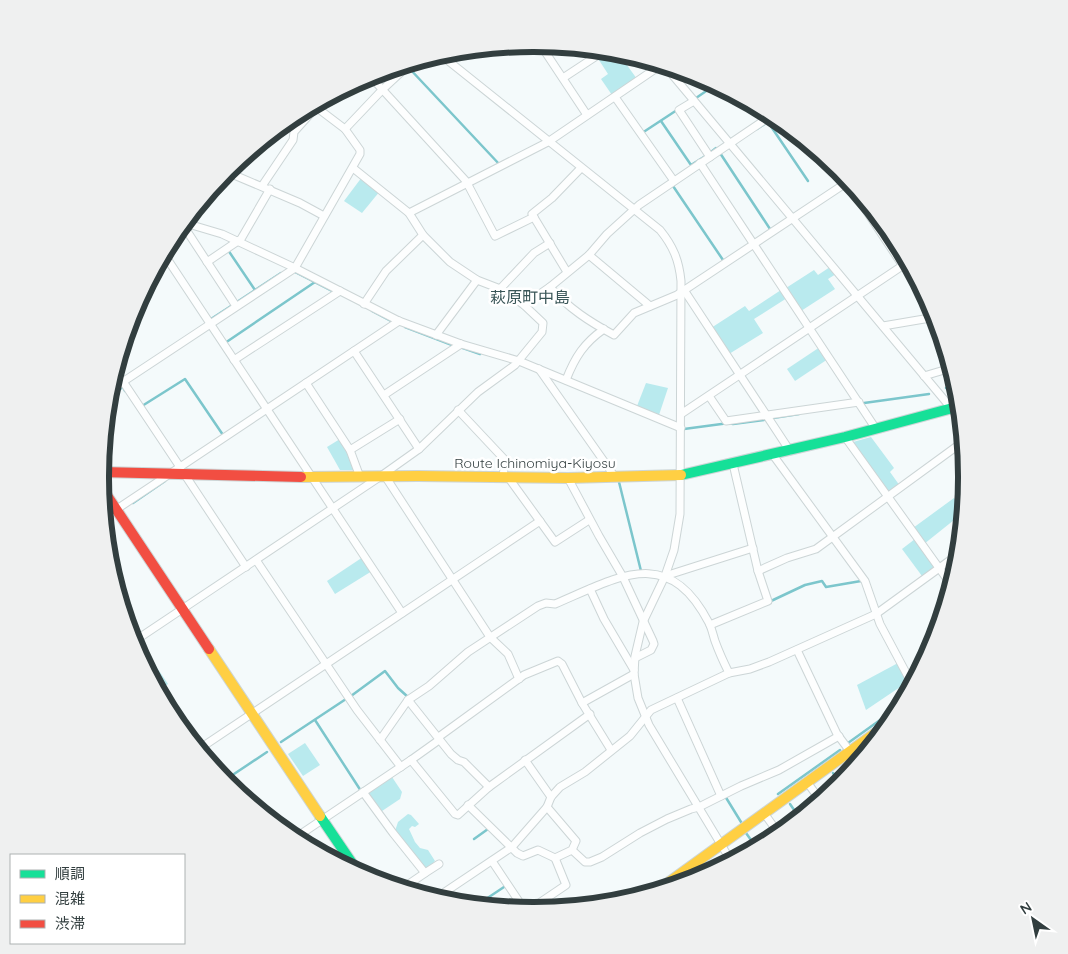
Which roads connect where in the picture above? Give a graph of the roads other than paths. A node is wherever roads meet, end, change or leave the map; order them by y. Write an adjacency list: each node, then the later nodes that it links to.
1 (546, 52): 7 (street)
2 (595, 57): 7 (street)
3 (450, 61): 17 (street)
4 (656, 71): 10 (street)
5 (398, 75): 9 (street)
6 (672, 76): 11 (street)
7 (563, 78): 13 (street)
8 (377, 83): 9 (street)
9 (383, 89): 16 (street); 25 (street)
10 (615, 96): 13 (street); 24 (street)
11 (694, 100): 18 (street); 19 (street)
12 (322, 109): 16 (street)
13 (587, 115): 17 (street)
14 (304, 120): 27 (street)
15 (764, 120): 18 (street)
16 (345, 129): 21 (street)
17 (548, 142): 22 (street); 25 (street)
18 (731, 143): 19 (street); 33 (street)
19 (710, 157): 20 (street)
20 (700, 163): 24 (street); 39 (street)
21 (353, 168): 30 (street); 31 (street)
22 (581, 168): 29 (street); 32 (street)
23 (236, 175): 27 (street)
24 (674, 181): 29 (street)
25 (467, 184): 30 (street); 32 (street)
26 (842, 185): 33 (street)
27 (262, 186): 28 (street)
28 (270, 189): 31 (street); 37 (street)
29 (634, 210): 40 (street); 50 (street)
30 (409, 213): 36 (street)
31 (324, 216): 44 (street)
32 (534, 217): 38 (street)
33 (793, 218): 39 (street); 51 (street)
34 (192, 226): 37 (street)
35 (188, 231): 42 (street)
36 (423, 235): 46 (street); 52 (street)
37 (237, 241): 42 (street); 44 (street)
38 (550, 243): 45 (street); 48 (street)
39 (754, 244): 50 (street); 60 (street)
40 (589, 255): 45 (street); 55 (street)
41 (169, 261): 58 (street)
42 (207, 262): 54 (street)
43 (903, 266): 51 (street)
44 (295, 268): 49 (street); 54 (street)
45 (568, 272): 47 (street)
46 (477, 280): 48 (street); 62 (street)
47 (550, 287): 53 (street); 61 (street)
48 (500, 289): 53 (street)
49 (340, 291): 52 (street); 65 (street)
50 (683, 291): 55 (street); 69 (street); 83 (street)
51 (858, 296): 59 (street); 60 (street)
52 (364, 304): 57 (street)
53 (524, 305): 66 (street)
54 (236, 306): 58 (street)
55 (650, 306): 61 (street)
56 (927, 318): 59 (street)
57 (399, 321): 62 (street); 64 (street)
58 (210, 324): 65 (street); 73 (street)
59 (883, 326): 70 (street)
60 (810, 328): 69 (street); 78 (street)
61 (604, 330): 72 (street)
62 (436, 336): 63 (street)
63 (461, 344): 66 (street); 76 (street)
64 (354, 350): 74 (street); 76 (street)
65 (234, 360): 81 (street)
66 (519, 361): 67 (street); 82 (street)
67 (538, 368): 72 (street); 103 (street)
68 (945, 370): 70 (street)
69 (739, 375): 77 (street); 84 (street)
70 (924, 376): 79 (street)
71 (121, 379): 73 (street)
72 (566, 380): 86 (street)
73 (123, 382): 75 (street); 95 (street)
74 (306, 383): 81 (street); 91 (street)
75 (120, 384)
76 (384, 395): 85 (street)
77 (709, 396): 83 (street); 84 (street)
78 (859, 402): 84 (street); 87 (street)
79 (952, 403)
80 (952, 408): 87 (main road, Route Ichinomiya-Kiyosu)
81 (267, 409): 95 (street); 100 (street)
82 (458, 410): 90 (street); 102 (street)
83 (681, 414): 86 (street)
84 (767, 416): 92 (street)
85 (400, 419): 90 (street); 91 (street)
86 (681, 428): 98 (street)
87 (876, 428): 88 (main road, Route Ichinomiya-Kiyosu)
88 (846, 438): 92 (main road, Route Ichinomiya-Kiyosu); 105 (street)
89 (958, 446): 105 (street)
90 (419, 449): 99 (street)
91 (350, 450): 101 (street)
92 (790, 451): 93 (main road, Route Ichinomiya-Kiyosu)
93 (773, 455): 94 (main road, Route Ichinomiya-Kiyosu); 112 (street)
94 (733, 464): 98 (main road, Route Ichinomiya-Kiyosu); 113 (street)
95 (182, 471): 97 (main road, Route Ichinomiya-Kiyosu); 100 (main road, Route Ichinomiya-Kiyosu); 116 (street)
96 (109, 472): 97 (main road, Route Ichinomiya-Kiyosu)
97 (170, 475): 108 (street)
98 (681, 475): 103 (main road, Route Ichinomiya-Kiyosu); 119 (street)
99 (383, 476): 101 (main road, Route Ichinomiya-Kiyosu); 102 (main road, Route Ichinomiya-Kiyosu); 107 (street); 122 (street)
100 (312, 477): 101 (main road, Route Ichinomiya-Kiyosu); 107 (street)
101 (360, 477)
102 (505, 477): 104 (main road, Route Ichinomiya-Kiyosu); 111 (street)
103 (615, 477): 104 (main road, Route Ichinomiya-Kiyosu)
104 (568, 478): 110 (street)
105 (888, 497): 112 (street); 117 (street)
106 (110, 500): 108 (main road)
107 (333, 509): 114 (street); 125 (street)
108 (116, 510): 109 (street); 124 (main road)
109 (111, 513)
110 (589, 520): 111 (street); 120 (street)
111 (540, 521): 122 (street)
112 (834, 537): 118 (street); 126 (street)
113 (754, 548): 118 (street); 119 (street)
114 (256, 560): 116 (street); 133 (street)
115 (950, 560): 117 (street)
116 (246, 567): 124 (street)
117 (939, 568): 121 (street); 126 (street)
118 (758, 571): 128 (street)
119 (665, 576): 120 (street); 127 (street); 128 (street)
120 (623, 577): 123 (street); 127 (street)
121 (946, 578)
122 (452, 580): 125 (street); 130 (street)
123 (590, 589): 130 (street); 134 (street)
124 (184, 609): 129 (street); 141 (main road)
125 (402, 613): 133 (street)
126 (876, 614): 131 (street); 136 (street)
127 (643, 622): 132 (street); 132 (street)
128 (710, 625): 135 (street)
129 (141, 637)
130 (490, 637): 137 (street); 139 (street)
131 (797, 650): 135 (street); 144 (street)
132 (635, 658): 134 (street)
133 (326, 664): 141 (street); 146 (street)
134 (634, 673): 140 (street); 143 (street)
135 (728, 673): 138 (street)
136 (908, 677)
137 (519, 679): 140 (street); 147 (street)
138 (677, 698): 143 (street); 159 (street)
139 (408, 700): 146 (street); 147 (street)
140 (582, 703): 142 (street)
141 (253, 714): 148 (street); 165 (main road)
142 (590, 714): 149 (street); 153 (street)
143 (645, 717): 149 (street); 163 (street)
144 (839, 736): 150 (street); 159 (street)
145 (869, 737): 150 (main road)
146 (380, 740): 154 (street)
147 (439, 740): 152 (street); 156 (street)
148 (205, 745)
149 (611, 750): 160 (street)
150 (850, 751): 151 (street); 155 (main road)
151 (854, 756)
152 (411, 760): 154 (street); 161 (street)
153 (525, 760): 156 (street); 160 (street)
154 (400, 767): 157 (street)
155 (807, 782): 158 (street); 164 (main road)
156 (489, 786): 161 (street)
157 (363, 792): 165 (street); 176 (street)
158 (816, 794)
159 (721, 796): 163 (street)
160 (551, 798): 162 (street)
161 (468, 805): 169 (street)
162 (547, 807): 169 (street); 170 (street)
163 (699, 807): 168 (street); 170 (street)
164 (764, 813): 166 (street); 168 (main road)
165 (323, 819): 167 (street); 173 (main road)
166 (774, 827)
167 (302, 833)
168 (721, 844): 171 (street); 177 (main road)
169 (512, 847): 172 (street); 174 (street)
170 (572, 850): 172 (street)
171 (727, 855)
172 (555, 858): 181 (street)
173 (350, 860)
174 (492, 861): 179 (street); 180 (street)
175 (439, 864): 176 (street)
176 (425, 873): 178 (street)
177 (676, 877)
178 (411, 883)
179 (445, 892)
180 (518, 901)
181 (536, 902)

